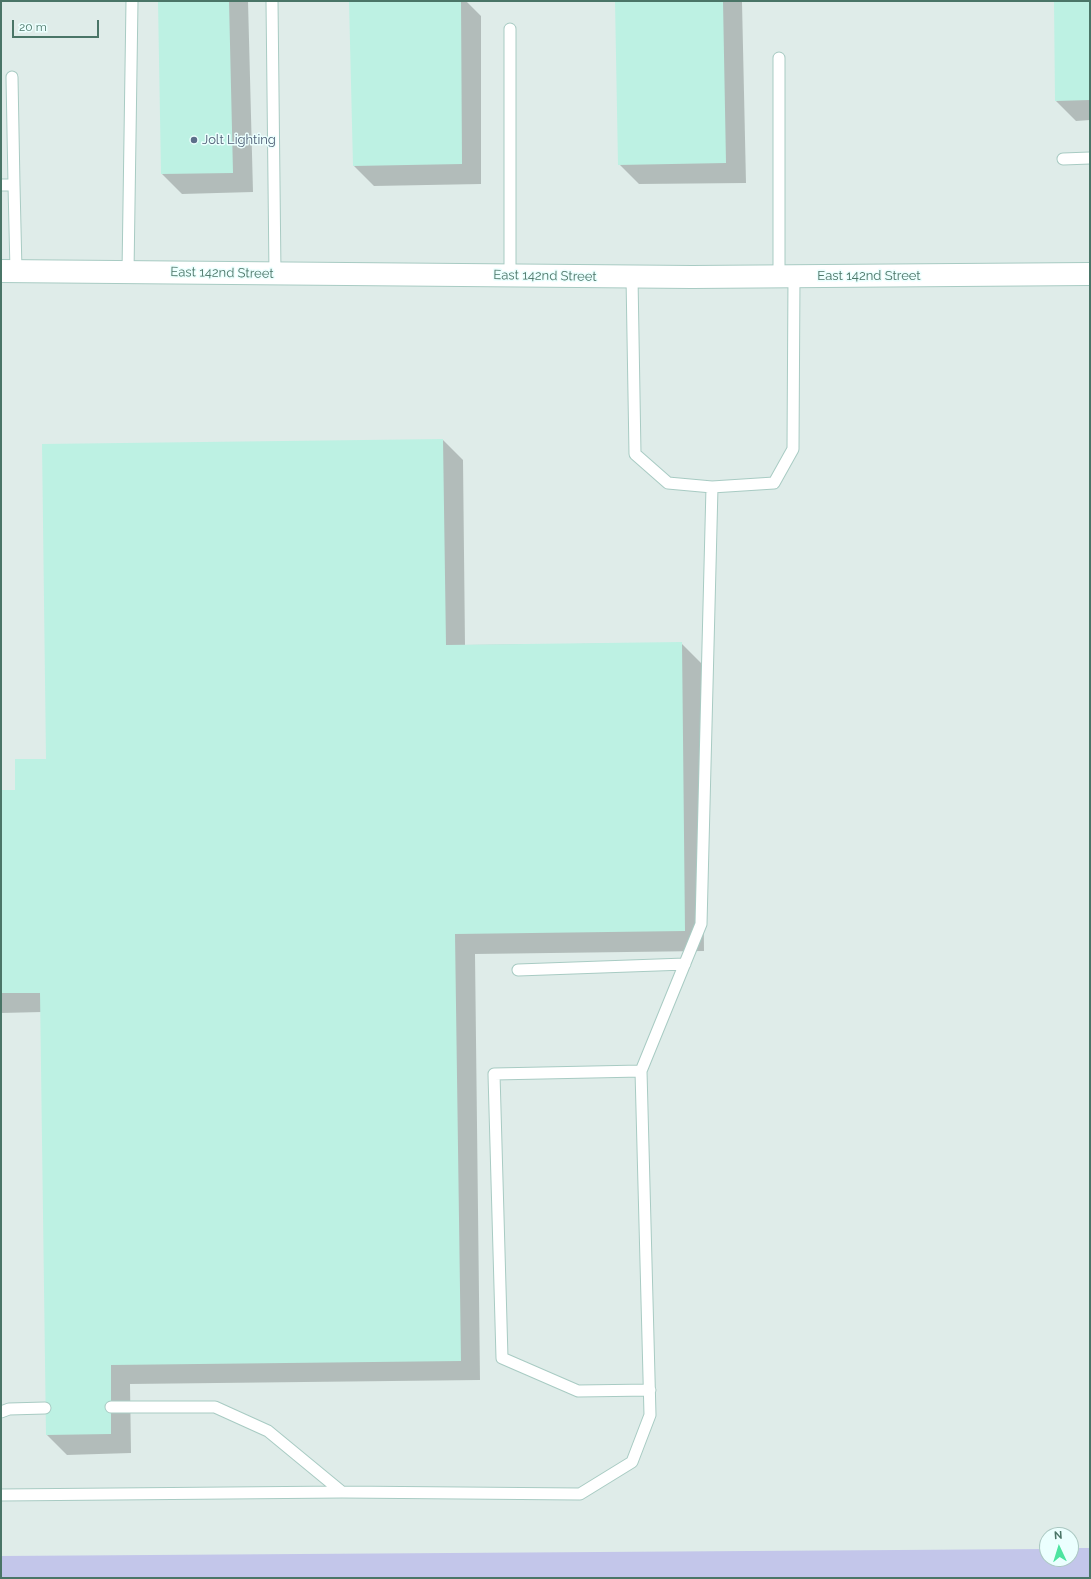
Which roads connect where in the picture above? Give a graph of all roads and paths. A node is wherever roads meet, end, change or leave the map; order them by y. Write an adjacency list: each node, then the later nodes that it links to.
1 (132, 1): 11 (lane)
2 (272, 1): 12 (lane)
3 (510, 29): 14 (lane)
4 (779, 58): 16 (lane)
5 (12, 77): 9 (lane)
6 (1090, 158): 7 (lane)
7 (1063, 159)
8 (1, 185): 9 (lane)
9 (14, 185): 10 (lane)
10 (8, 271): 11 (street, East 142nd Street)
11 (128, 272): 12 (street, East 142nd Street)
12 (275, 274): 14 (street, East 142nd Street)
13 (1090, 274): 16 (street, East 142nd Street)
14 (510, 276): 15 (street, East 142nd Street)
15 (632, 277): 16 (street, East 142nd Street); 17 (lane)
16 (786, 277): 17 (lane)
17 (712, 487): 18 (lane)
18 (685, 964): 19 (lane); 20 (lane)
19 (518, 970)
20 (641, 1071): 21 (lane); 21 (lane)
21 (650, 1390): 25 (lane)
22 (111, 1407): 25 (lane)
23 (45, 1408): 24 (lane)
24 (1, 1412)
25 (342, 1492): 26 (lane)
26 (1, 1495)

